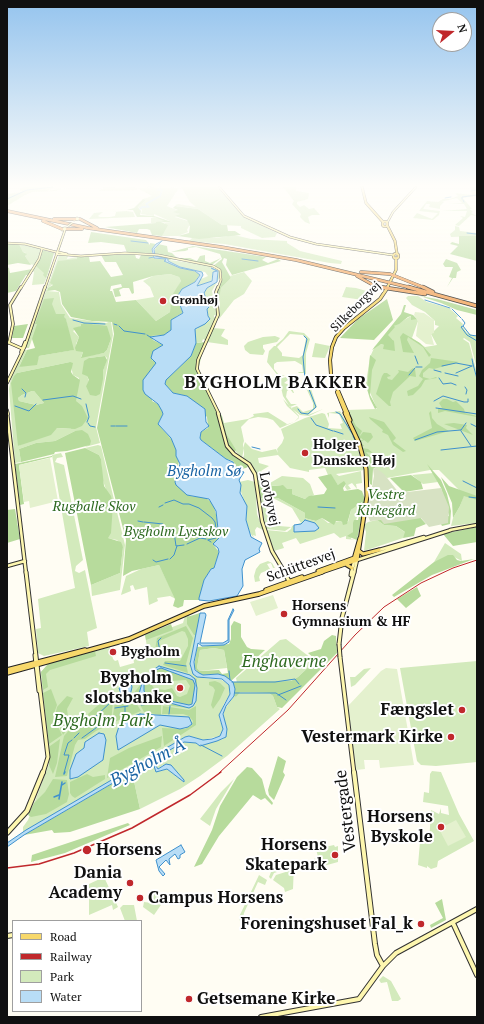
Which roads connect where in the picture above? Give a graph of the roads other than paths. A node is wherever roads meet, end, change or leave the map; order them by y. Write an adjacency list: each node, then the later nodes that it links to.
1 (63, 235): 8 (street)
2 (136, 235): 10 (highway)
3 (137, 235): 11 (highway)
4 (286, 235): 9 (street)
5 (392, 235): 9 (main road)
6 (7, 243): 7 (street, Lovbyvej)
7 (42, 249): 8 (street, Lovbyvej); 16 (street)
8 (57, 252): 17 (street); 32 (street, Lovbyvej)
9 (395, 255): 12 (main road, Silkeborgvej)
10 (330, 267): 13 (highway); 15 (highway)
11 (339, 268): 12 (highway); 14 (highway)
12 (394, 276): 13 (main road, Silkeborgvej); 14 (highway)
13 (387, 289): 15 (highway); 23 (main road, Silkeborgvej)
14 (471, 304): 15 (highway)
15 (477, 306)
16 (8, 342): 17 (street)
17 (23, 349): 18 (street); 18 (street)
18 (14, 369): 19 (street)
19 (7, 383)
20 (7, 410): 27 (street)
21 (477, 525): 22 (street)
22 (451, 530): 24 (street, Schüttesvej); 26 (street, Schüttesvej)
23 (360, 538): 25 (main road, Silkeborgvej); 26 (main road, Silkeborgvej)
24 (379, 550): 25 (main road); 26 (street, Schüttesvej)
25 (359, 551): 26 (main road, Silkeborgvej)
26 (356, 559): 29 (street, Silkeborgvej); 30 (main road, Schüttesvej); 31 (street, Silkeborgvej); 32 (main road, Schüttesvej)
27 (25, 561): 28 (street); 34 (street)
28 (7, 566)
29 (352, 568): 30 (main road, Schüttesvej); 31 (street, Silkeborgvej)
30 (326, 571): 34 (main road, Schüttesvej)
31 (352, 577): 33 (street, Silkeborgvej, bridge)
32 (289, 582): 34 (main road, Schüttesvej)
33 (340, 651): 40 (street, Vestergade, bridge)
34 (36, 664): 35 (main road); 36 (main road); 37 (street)
35 (7, 670)
36 (7, 674)
37 (7, 833)
38 (477, 910): 39 (street)
39 (453, 923): 40 (street); 41 (street)
40 (383, 966): 42 (street)
41 (477, 975)
42 (261, 1017)

